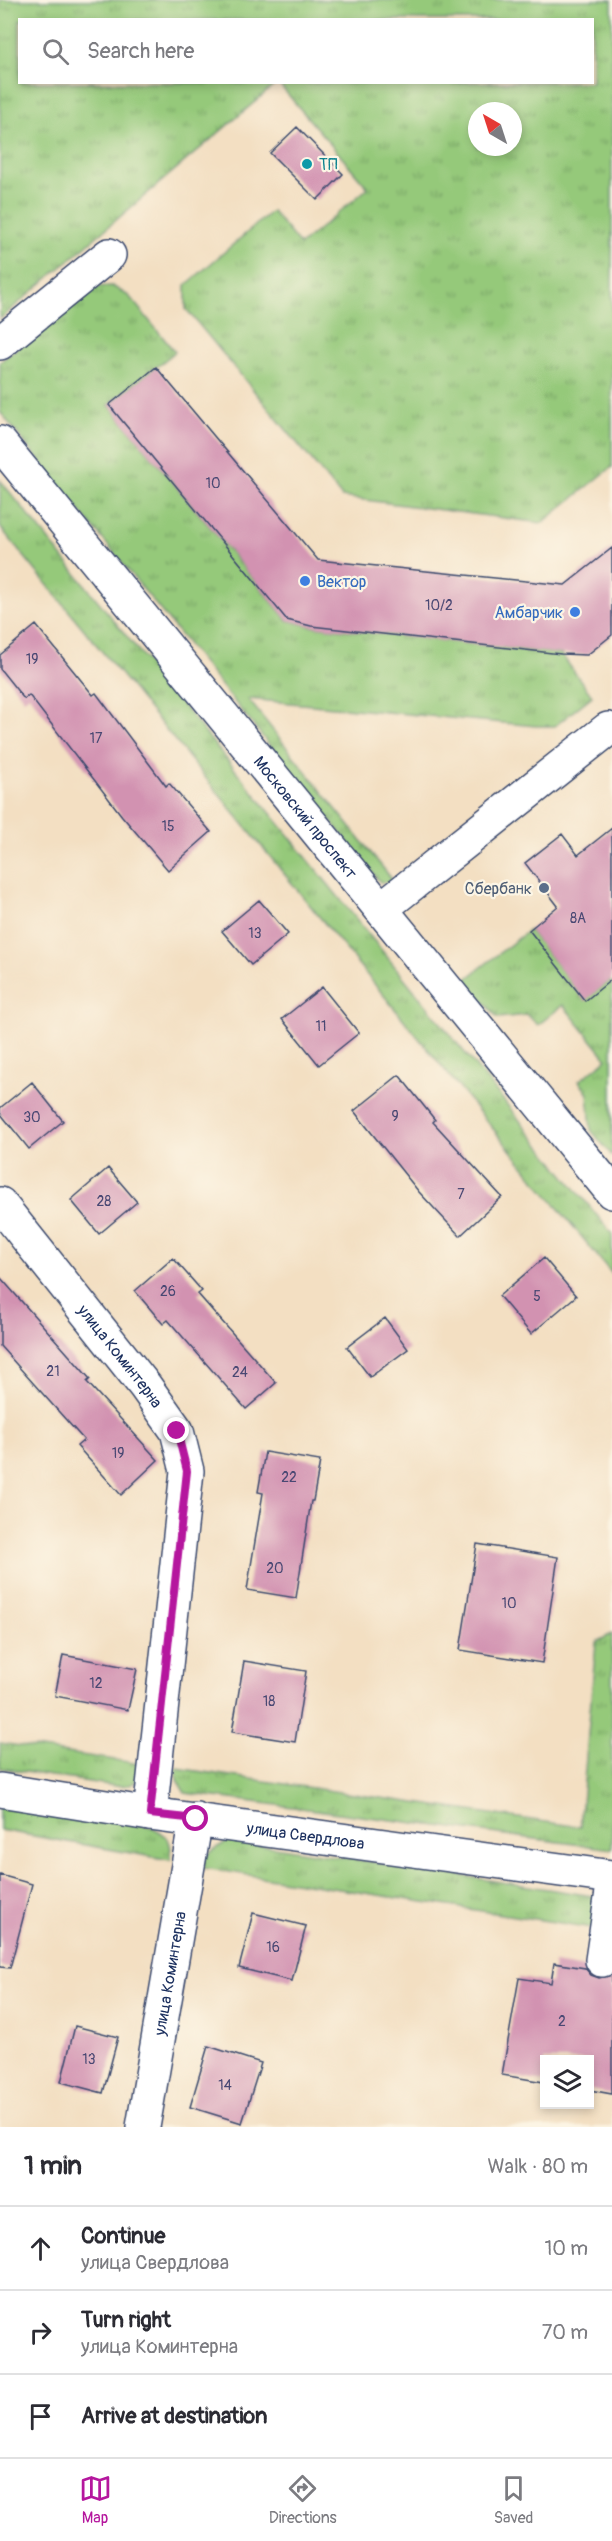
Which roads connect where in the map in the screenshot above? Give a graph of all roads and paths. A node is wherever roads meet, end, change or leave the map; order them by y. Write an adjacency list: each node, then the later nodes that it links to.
1 (110, 255): 2 (street)
2 (0, 343)
3 (0, 442): 5 (street, Московский проспект)
4 (608, 729): 5 (street)
5 (382, 908): 6 (street, Московский проспект)
6 (612, 1191)
7 (0, 1204): 9 (street, улица Коминтерна)
8 (0, 1790): 9 (street, улица Свердлова)
9 (150, 1814): 10 (street, улица Свердлова)
10 (196, 1819): 11 (street, улица Свердлова); 14 (street, улица Коминтерна)
11 (612, 1877)
12 (612, 1892): 13 (street)
13 (602, 1960)
14 (143, 2127)

